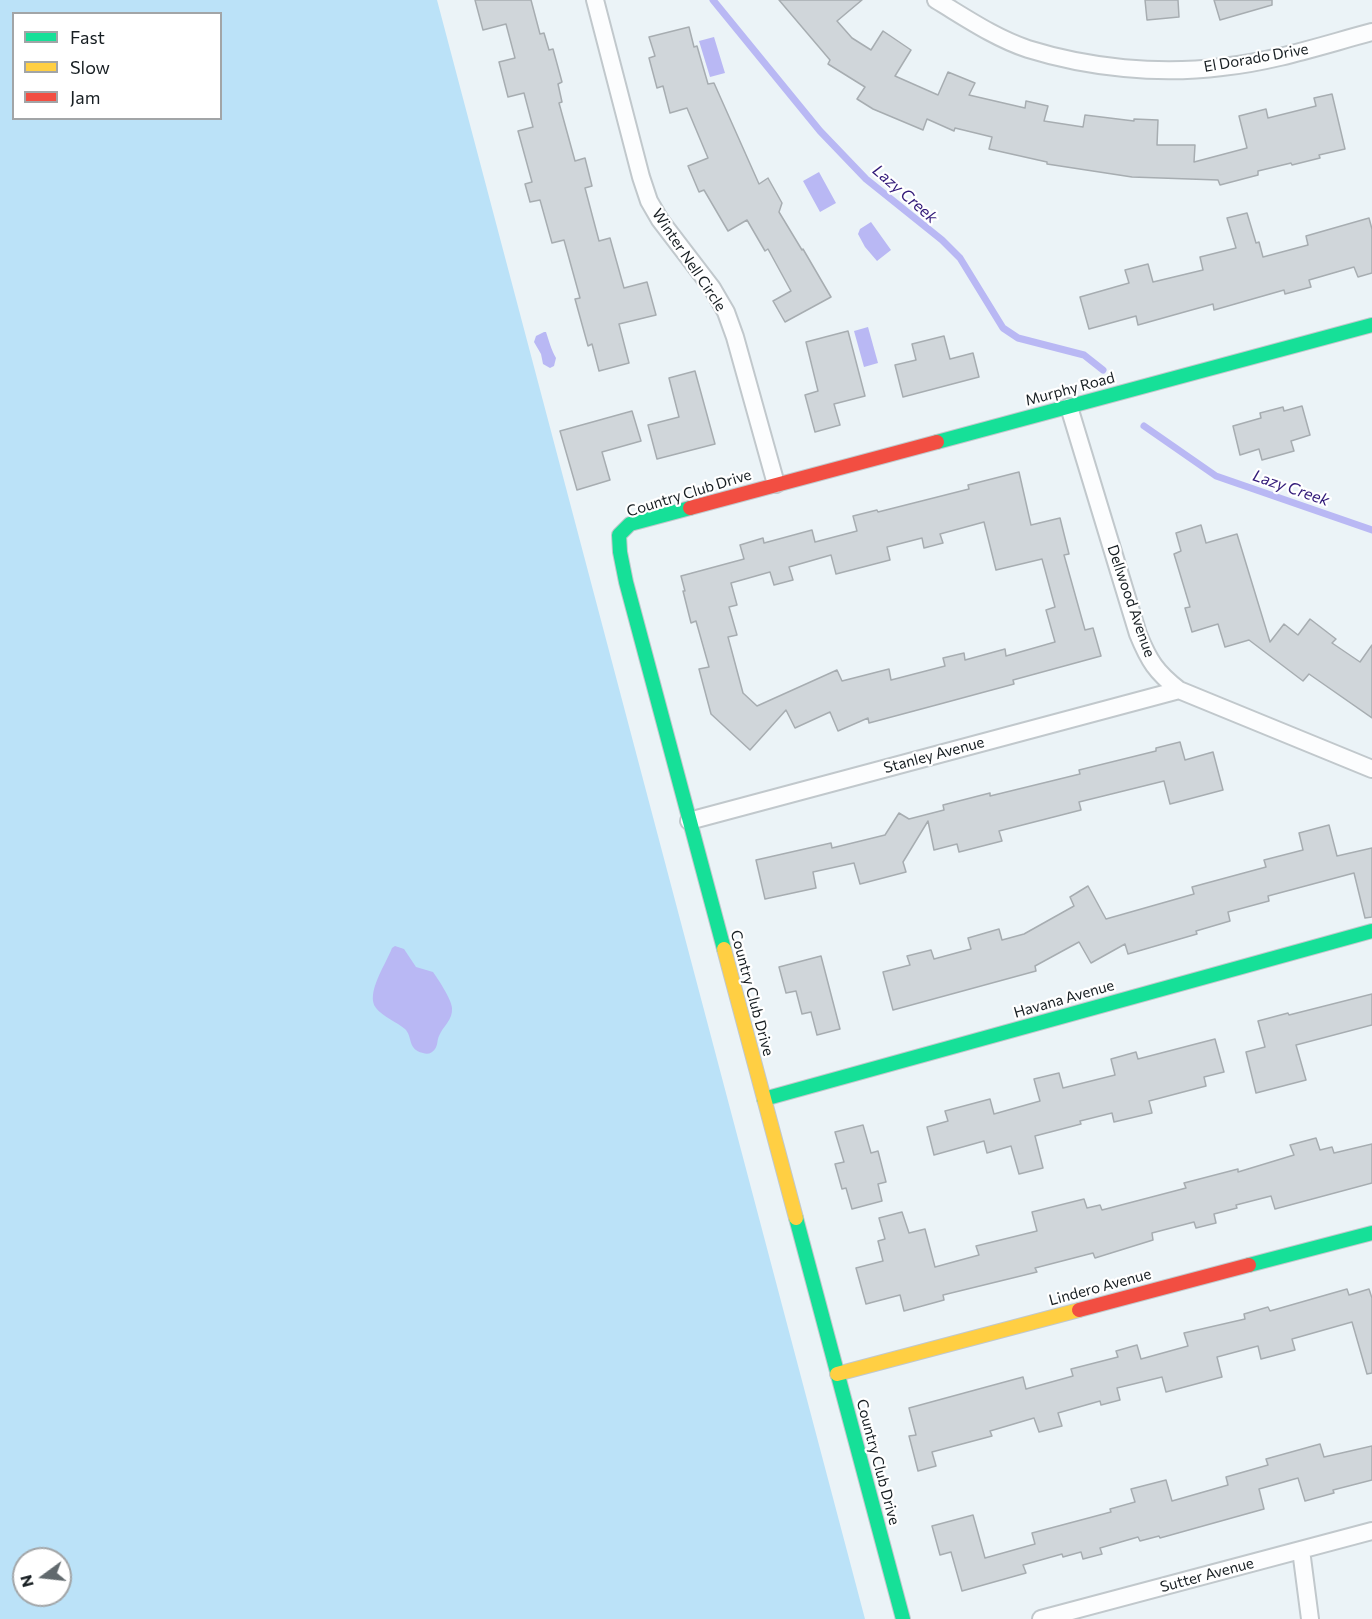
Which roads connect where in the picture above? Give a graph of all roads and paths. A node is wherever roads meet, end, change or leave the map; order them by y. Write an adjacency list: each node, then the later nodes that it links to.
1 (595, 0): 6 (street, Winter Nell Circle)
2 (936, 0): 3 (street, El Dorado Drive)
3 (1372, 32)
4 (1372, 325): 5 (street, Murphy Road)
5 (1069, 407): 6 (street, Murphy Road); 7 (street, Dellwood Avenue)
6 (776, 484): 9 (street, Country Club Drive)
7 (1179, 690): 8 (street, Dellwood Avenue); 9 (street, Stanley Avenue)
8 (1372, 769)
9 (689, 821): 11 (street, Country Club Drive)
10 (1372, 931): 11 (street, Havana Avenue)
11 (764, 1099): 13 (street, Country Club Drive)
12 (1372, 1233): 13 (street, Lindero Avenue)
13 (837, 1374): 16 (street, Country Club Drive)
14 (1372, 1532): 15 (street, Sutter Avenue)
15 (1301, 1550): 17 (street, Sutter Avenue); 18 (street)
16 (903, 1619)
17 (1041, 1619)
18 (1310, 1619)

